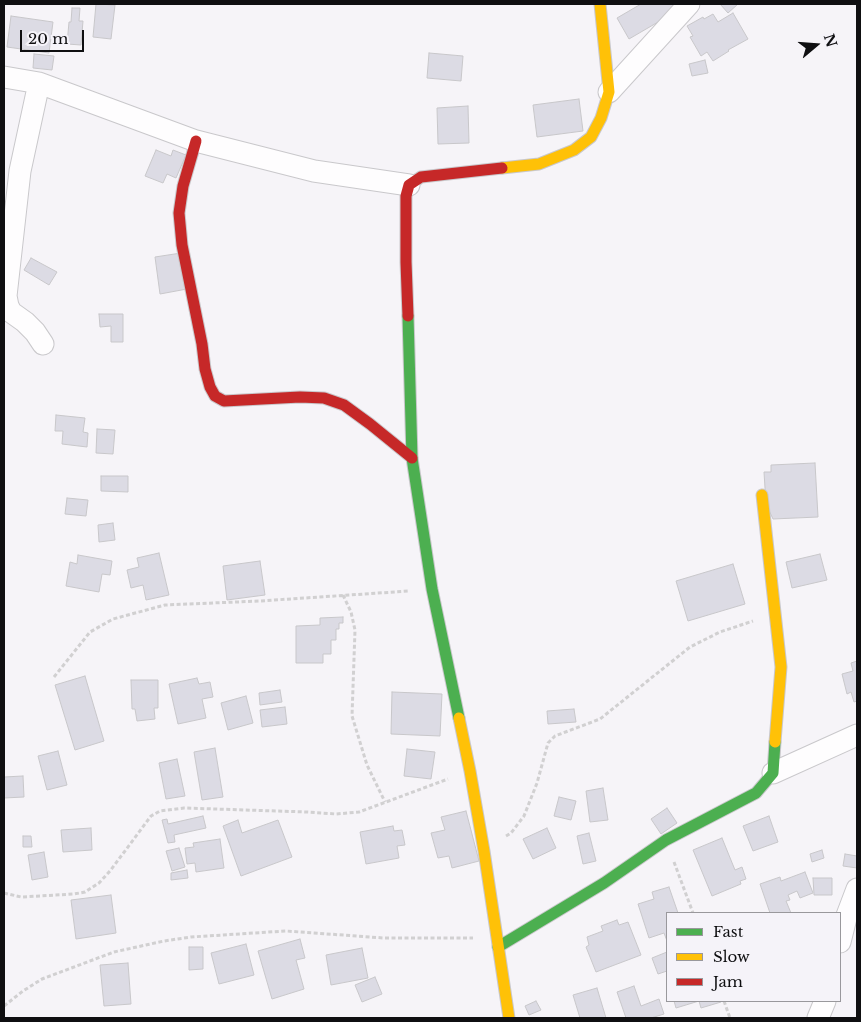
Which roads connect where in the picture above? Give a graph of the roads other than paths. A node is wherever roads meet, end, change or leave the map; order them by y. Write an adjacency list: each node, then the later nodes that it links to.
1 (600, 4): 5 (street)
2 (690, 4): 5 (street)
3 (4, 77): 4 (street)
4 (39, 83): 6 (street); 7 (street)
5 (609, 92): 8 (street)
6 (196, 141): 8 (street); 10 (street)
7 (12, 173): 9 (street)
8 (409, 185): 10 (street)
9 (43, 344)
10 (412, 458): 16 (street)
11 (762, 495): 13 (street)
12 (857, 735): 13 (street)
13 (773, 773): 16 (street)
14 (857, 889): 15 (street)
15 (841, 938)
16 (497, 942): 18 (street)
17 (825, 1002): 19 (street)
18 (509, 1018)
19 (818, 1018)

